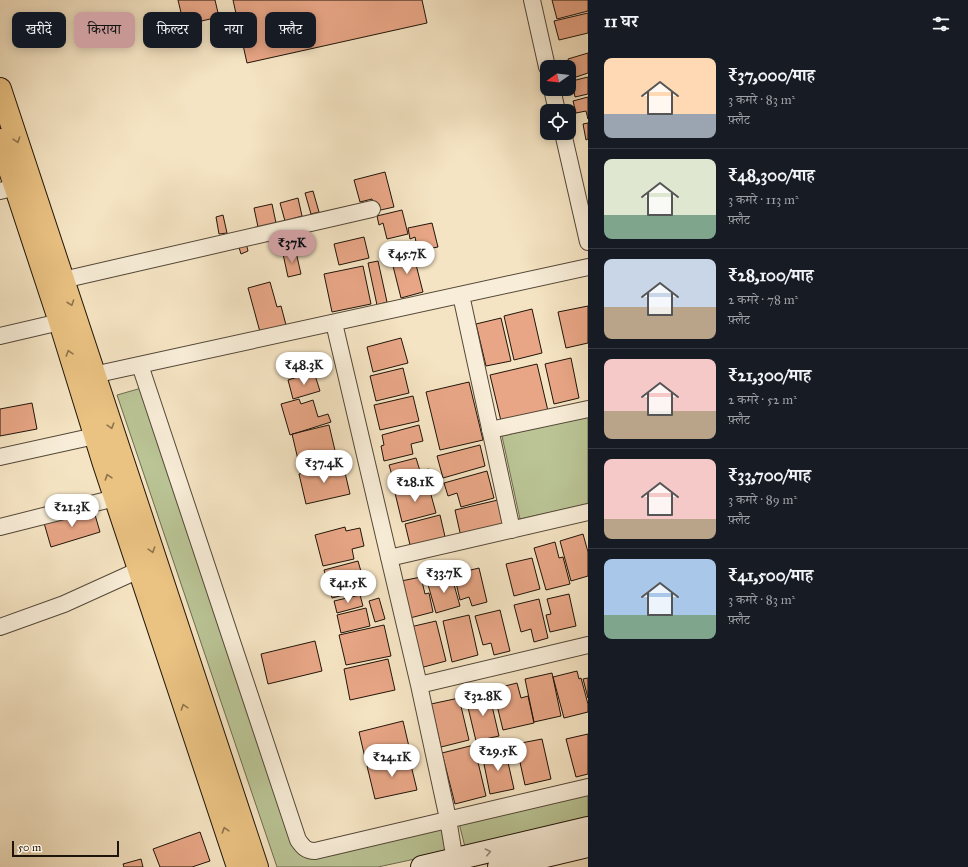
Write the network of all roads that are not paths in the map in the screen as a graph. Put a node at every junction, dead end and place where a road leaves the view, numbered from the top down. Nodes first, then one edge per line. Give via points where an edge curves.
1 (532, 0) edge
2 (545, 60) edge
3 (0, 89) edge
4 (0, 140) edge
5 (565, 140) edge
6 (8, 189) edge
7 (372, 209) dead end
8 (588, 242) edge
9 (588, 267) edge
10 (55, 282) junction
11 (461, 295) junction
12 (60, 322) junction
13 (334, 323) junction
14 (0, 336) edge
15 (140, 365) junction
16 (86, 377) junction
17 (588, 409) edge
18 (490, 430) junction
19 (95, 436) junction
20 (0, 457) edge
21 (115, 498) junction
22 (588, 512) edge
23 (0, 527) edge
24 (512, 530) junction
25 (389, 558) junction
26 (139, 570) junction
27 (0, 627) edge
28 (588, 645) edge
29 (419, 685) junction
30 (588, 787) edge
31 (448, 819) junction
32 (588, 828) edge
33 (588, 846) edge
34 (456, 863) edge
35 (238, 867) edge
36 (257, 867) edge
37 (422, 867) edge
38 (499, 867) edge

1 - 2 street
3 -> 10 main road
4 - 6 main road
5 - 8 street
6 - 10 main road
7 - 10 street
9 - 11 street
10 - 12 main road
10 -> 16 main road
11 - 13 street
11 - 18 street
12 - 14 street
16 -> 12 main road
13 - 15 street
13 - 25 street
15 - 16 street
15 - 31 street via 298,840 303,848 315,850
16 - 19 main road
16 -> 36 main road via 121,457
17 - 18 street
18 - 24 street
19 - 20 street
21 -> 19 main road
21 - 23 street
21 - 26 main road
22 - 24 street
24 - 25 street
25 - 29 street
26 - 27 street via 64,604
35 -> 26 main road
28 - 29 street
29 - 31 street
30 - 31 street
31 - 34 street
34 -> 32 main road
33 - 38 main road
34 - 37 main road

